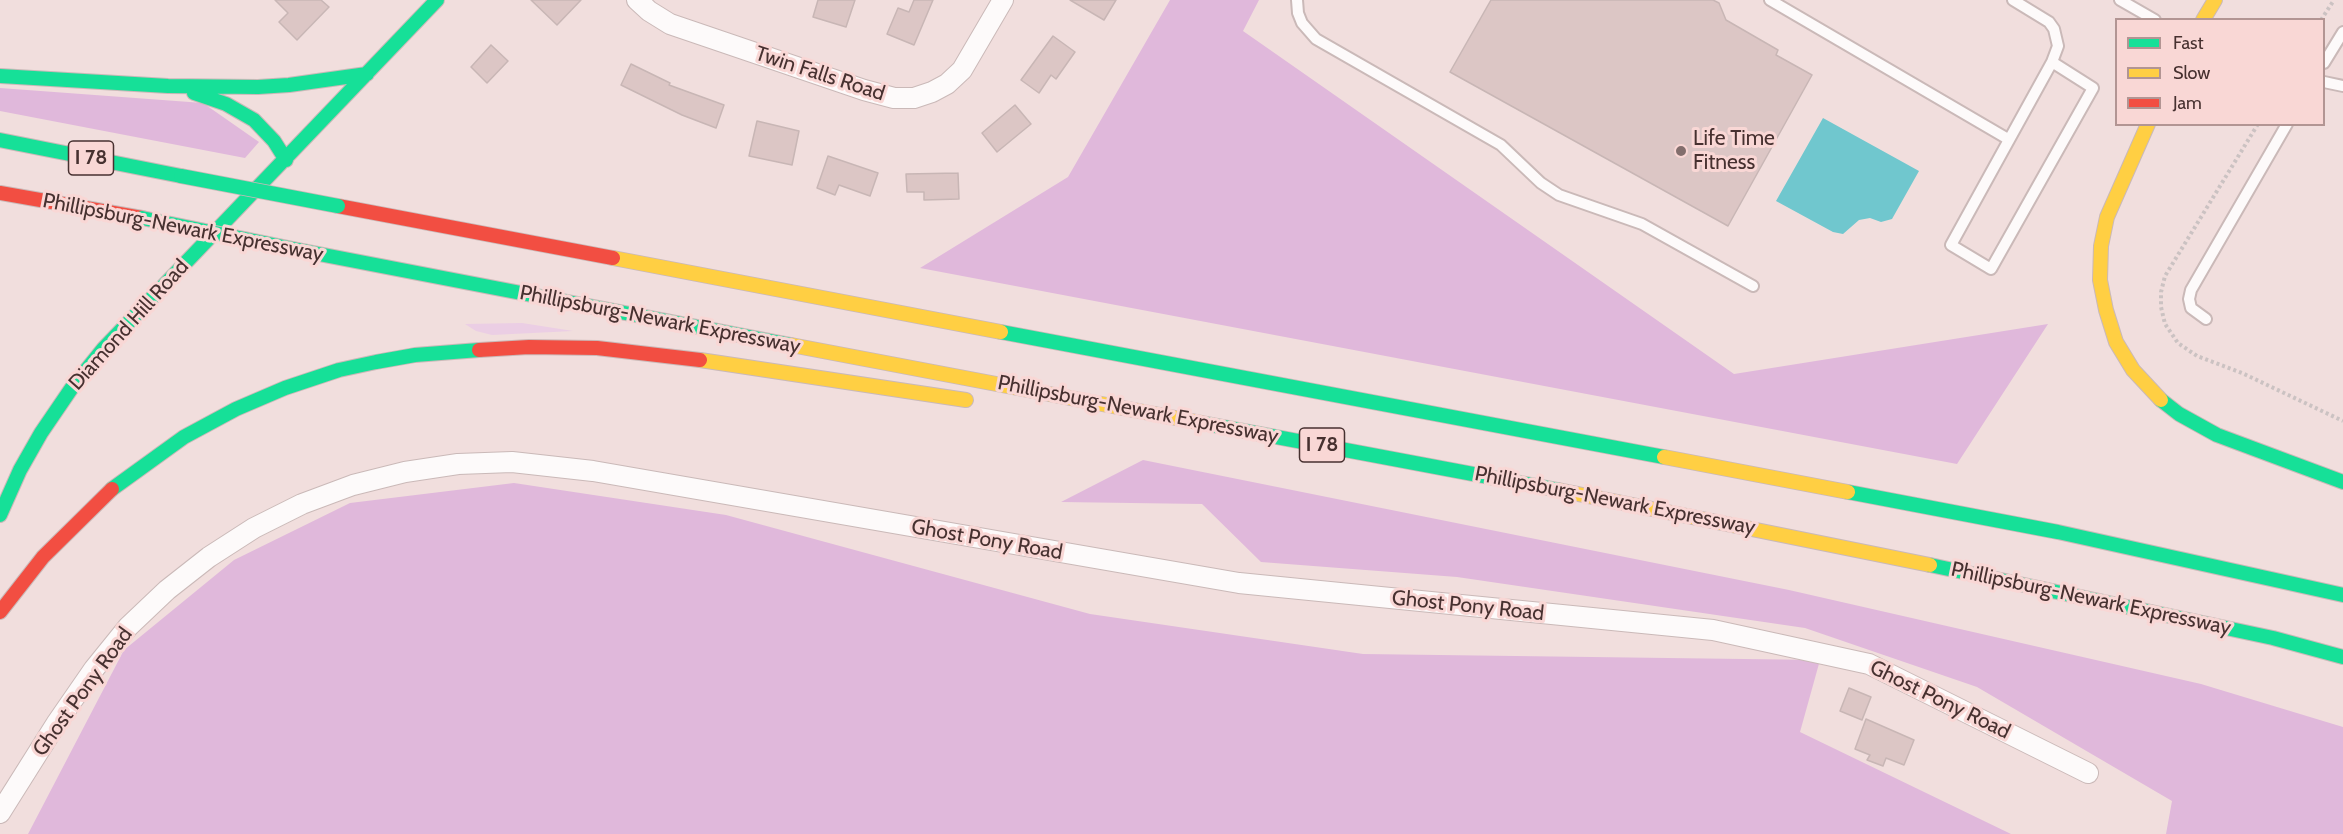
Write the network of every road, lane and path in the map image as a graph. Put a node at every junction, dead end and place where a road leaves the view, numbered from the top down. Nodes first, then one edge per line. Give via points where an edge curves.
1 (437, 0) edge
2 (636, 0) edge
3 (1003, 0) edge
4 (1297, 0) edge
5 (1770, 0) edge
6 (2013, 0) edge
7 (2120, 0) edge
8 (2215, 0) edge
9 (2334, 0) edge
10 (2152, 18) edge
11 (2204, 18) edge
12 (2322, 18) edge
13 (2343, 32) edge
14 (2325, 61) edge
15 (2052, 62) junction
16 (368, 74) junction
17 (0, 75) edge
18 (2325, 82) edge
19 (168, 86) junction
20 (2343, 86) edge
21 (2147, 126) edge
22 (2257, 126) edge
23 (2286, 126) edge
24 (0, 140) edge
25 (2008, 140) junction
26 (286, 160) junction
27 (0, 192) edge
28 (1753, 286) dead end
29 (2206, 319) dead end
30 (975, 401) dead end
31 (1009, 401) dead end
32 (1089, 402) junction
33 (2343, 421) edge
34 (2343, 482) edge
35 (0, 515) edge
36 (2343, 595) edge
37 (0, 612) edge
38 (2343, 657) edge
39 (2088, 773) dead end
40 (0, 813) edge

1 - 16 main road, Diamond Hill Road
2 - 3 street, Twin Falls Road via 670,24 894,98 914,98 940,88 962,70
4 - 28 lane via 1302,23 1316,39 1501,145 1559,195 1642,224
5 - 25 lane
6 - 15 lane via 2040,15 2054,29 2058,46
7 - 10 lane
8 - 11 main road
9 - 12 path
13 - 14 lane
15 - 25 lane
15 - 25 lane via 2093,88 1991,268 1951,245
16 - 19 main road via 289,85
16 - 26 main road, Diamond Hill Road
17 - 19 main road
18 - 20 lane
19 - 26 main road via 242,112 266,131
21 - 34 main road via 2107,218 2101,246 2100,280 2116,342 2155,396 2179,414 2217,435
22 - 33 path via 2165,276 2161,307 2165,324 2178,343 2197,356
23 - 29 lane via 2191,290 2192,308
24 - 36 main road, I 78, bridge via 2058,532
26 - 35 main road, Diamond Hill Road via 175,272 87,369 41,433
27 - 32 main road, Phillipsburg-Newark Expressway / I 78, bridge
30 - 37 main road via 597,348 469,351 339,370 236,409 184,437 127,477 43,557
31 - 32 main road
32 - 38 main road, Phillipsburg-Newark Expressway / I 78 via 1458,470 1842,547 2262,636
39 - 40 street, Ghost Pony Road via 1869,664 1713,630 1239,583 593,471 512,462 458,464 353,485 264,523 209,557 128,627 56,724

